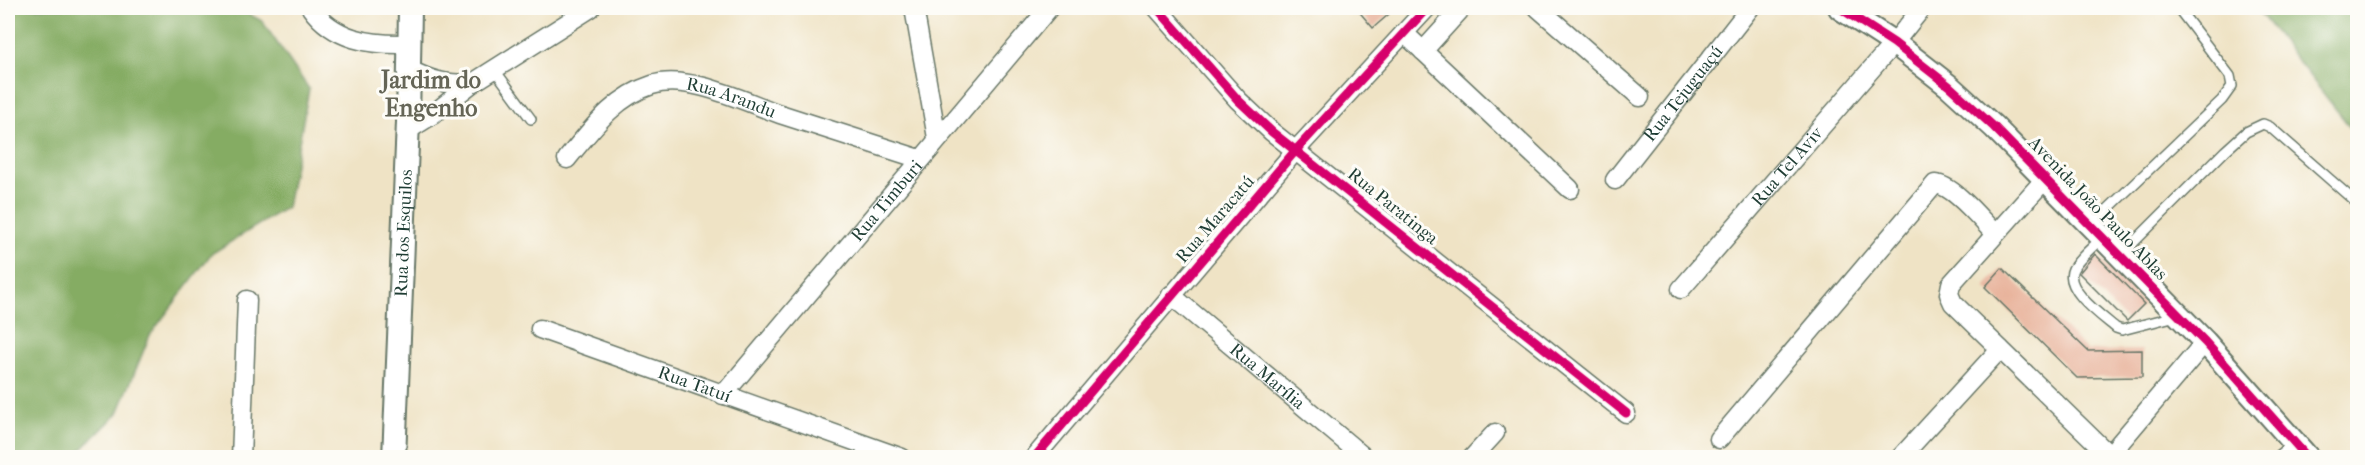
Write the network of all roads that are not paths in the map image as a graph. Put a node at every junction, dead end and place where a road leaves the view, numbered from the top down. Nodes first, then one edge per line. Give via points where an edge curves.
1 (311, 8) edge
2 (410, 8) edge
3 (591, 8) edge
4 (914, 8) edge
5 (1049, 8) edge
6 (1157, 8) edge
7 (1462, 8) edge
8 (1538, 8) edge
9 (1750, 8) edge
10 (1840, 8) edge
11 (1922, 8) edge
12 (2178, 8) edge
13 (1418, 11) edge
14 (1404, 33) junction
15 (1894, 43) junction
16 (408, 44) junction
17 (1423, 51) junction
18 (408, 69) junction
19 (494, 69) junction
20 (471, 84) junction
21 (1640, 97) dead end
22 (531, 119) dead end
23 (408, 130) junction
24 (938, 138) junction
25 (1296, 150) junction
26 (567, 159) dead end
27 (920, 159) junction
28 (2046, 178) junction
29 (1615, 180) dead end
30 (1570, 189) dead end
31 (2358, 204) edge
32 (2097, 231) junction
33 (1995, 234) junction
34 (2121, 255) junction
35 (1682, 289) dead end
36 (1171, 295) junction
37 (247, 300) dead end
38 (2179, 316) junction
39 (540, 329) dead end
40 (2205, 342) junction
41 (2000, 349) junction
42 (723, 395) junction
43 (1626, 413) dead end
44 (1495, 433) dead end
45 (1719, 439) dead end
46 (2302, 450) edge
47 (2108, 456) edge
48 (241, 458) edge
49 (394, 458) edge
50 (902, 458) edge
51 (1034, 458) edge
52 (1365, 458) edge
53 (1472, 458) edge
54 (1900, 458) edge
55 (2276, 458) edge

1 - 16 street via 340,34 383,45
2 - 16 street, Rua dos Esquilos
3 - 19 street
4 - 24 street
5 - 24 street, Rua Timburi
6 - 25 street, Rua Paratinga via 1238,100
7 - 17 street
8 - 21 street
9 - 29 street, Rua Tejuguaçú
10 - 15 street, Avenida João Paulo Ablas
11 - 15 street, Rua Tel Aviv
12 - 32 lane via 2230,76 2232,86
13 - 14 street, Rua Maracatú
14 - 17 street
14 - 25 street, Rua Maracatú
15 - 28 street, Avenida João Paulo Ablas via 1949,86
15 - 35 street, Rua Tel Aviv
16 - 18 street, Rua dos Esquilos
17 - 30 street
18 - 20 street via 444,84
18 - 23 street, Rua dos Esquilos
19 - 20 street
19 - 22 lane
20 - 23 street
23 - 49 street, Rua dos Esquilos
24 - 27 street, Rua Timburi
25 - 36 street, Rua Maracatú
25 - 43 street, Rua Paratinga
26 - 27 street, Rua Arandu via 605,113 633,93 654,84 680,83 719,91
27 - 42 street, Rua Timburi
28 - 32 street, Avenida João Paulo Ablas
28 - 33 street
31 - 34 lane via 2263,124 2246,132 2225,151
32 - 34 street, Avenida João Paulo Ablas
32 - 38 lane via 2073,268 2072,277 2082,298 2122,330
33 - 41 street via 1951,284 1949,294 1953,303
33 - 45 street via 1952,191 1935,184
34 - 38 street, Avenida João Paulo Ablas
36 - 51 street, Rua Maracatú
36 - 52 street, Rua Marília
37 - 48 street
38 - 40 street, Avenida João Paulo Ablas
39 - 42 street, Rua Tatuí
40 - 46 street, Avenida João Paulo Ablas
40 - 47 street
41 - 47 street
41 - 54 street
42 - 50 street, Rua Tatuí
44 - 53 street
46 - 55 lane

